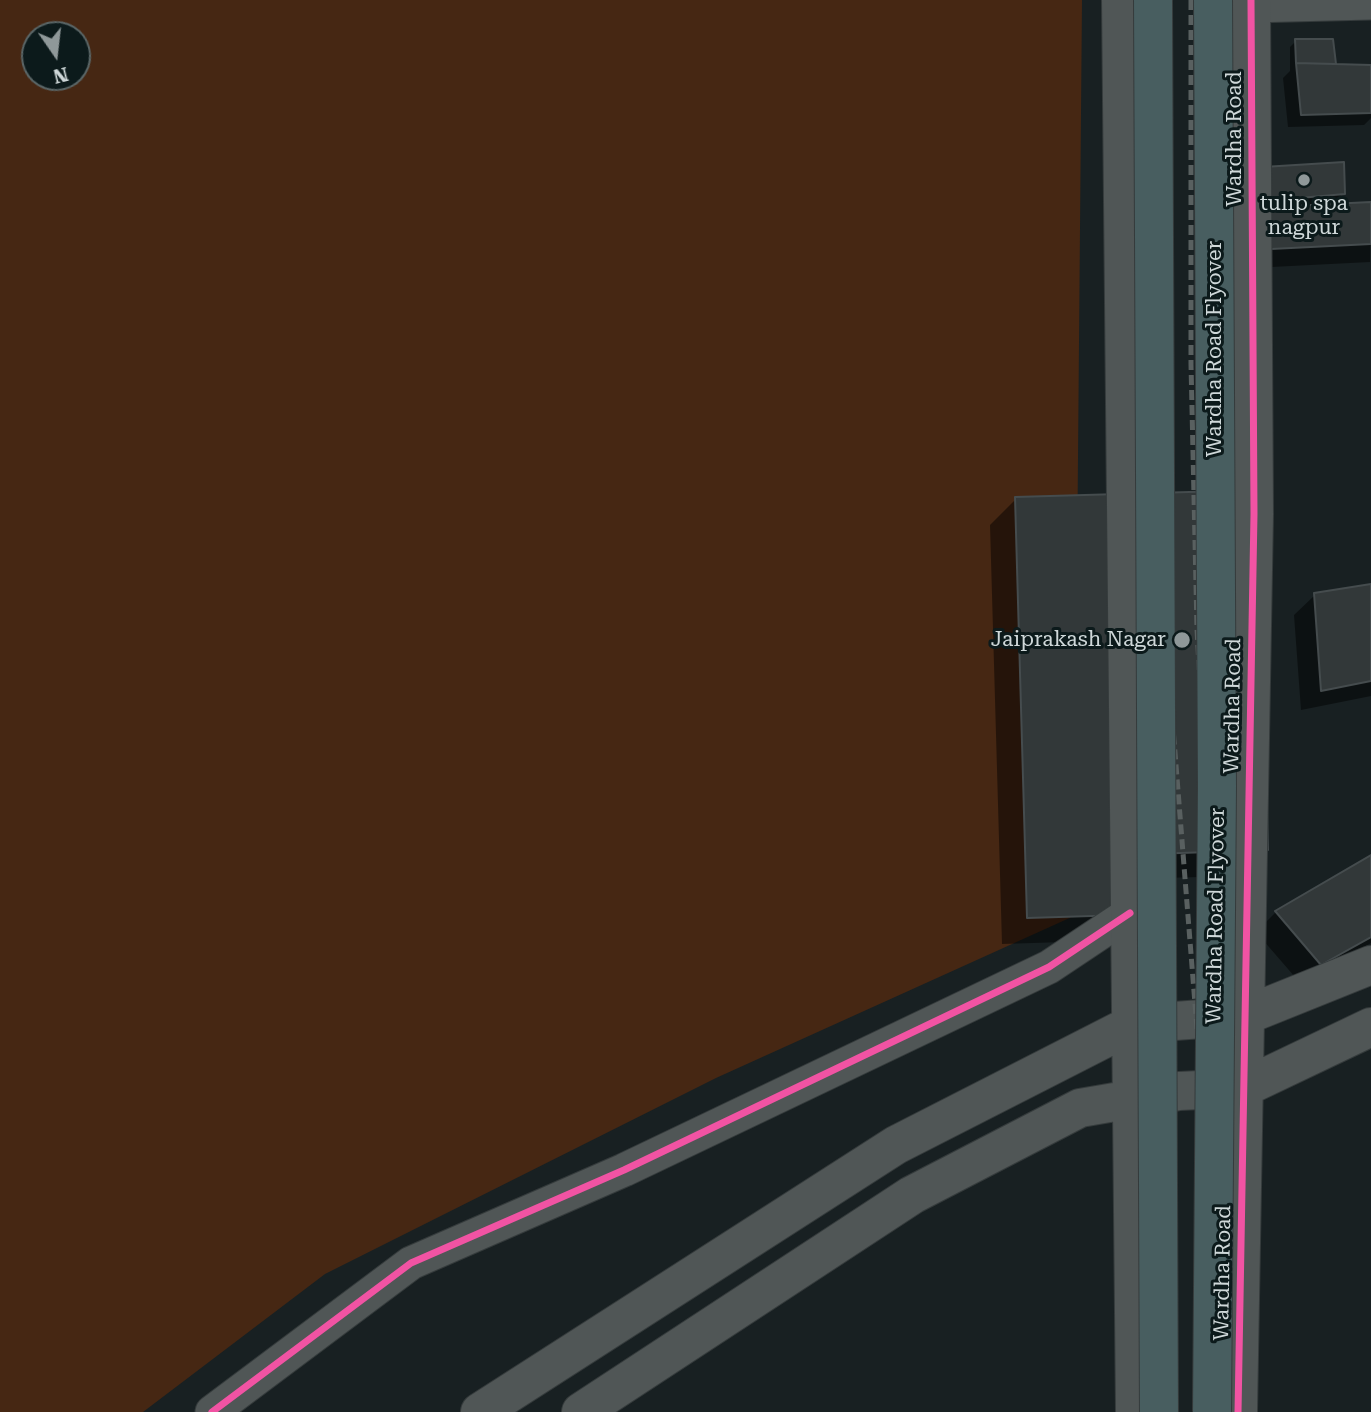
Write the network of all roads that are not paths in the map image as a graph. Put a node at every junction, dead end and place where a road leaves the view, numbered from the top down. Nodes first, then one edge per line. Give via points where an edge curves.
1 (1121, 0) edge
2 (1153, 0) edge
3 (1233, 2) edge
4 (1371, 3) edge
5 (1130, 913) junction
6 (1371, 965) edge
7 (1244, 1016) junction
8 (1133, 1024) junction
9 (1371, 1027) edge
10 (1243, 1088) junction
11 (1131, 1099) junction
12 (212, 1412) edge
13 (480, 1412) edge
14 (581, 1412) edge
15 (1135, 1412) edge
16 (1159, 1412) edge
17 (1212, 1412) edge
18 (1238, 1412) edge

1 - 5 street
2 - 16 highway, bridge
3 - 4 street
3 - 7 street, Wardha Road via 1254,501
3 - 17 highway, Wardha Road Flyover, bridge via 1217,786
5 - 8 street
5 - 12 street via 1049,967 624,1170 411,1263
6 - 7 street
7 - 8 street
7 - 10 street, Wardha Road
8 - 11 street
8 - 13 street via 896,1145
9 - 10 street
10 - 11 street
10 - 18 street, Wardha Road
11 - 14 street via 1080,1108 912,1195
11 - 15 street

